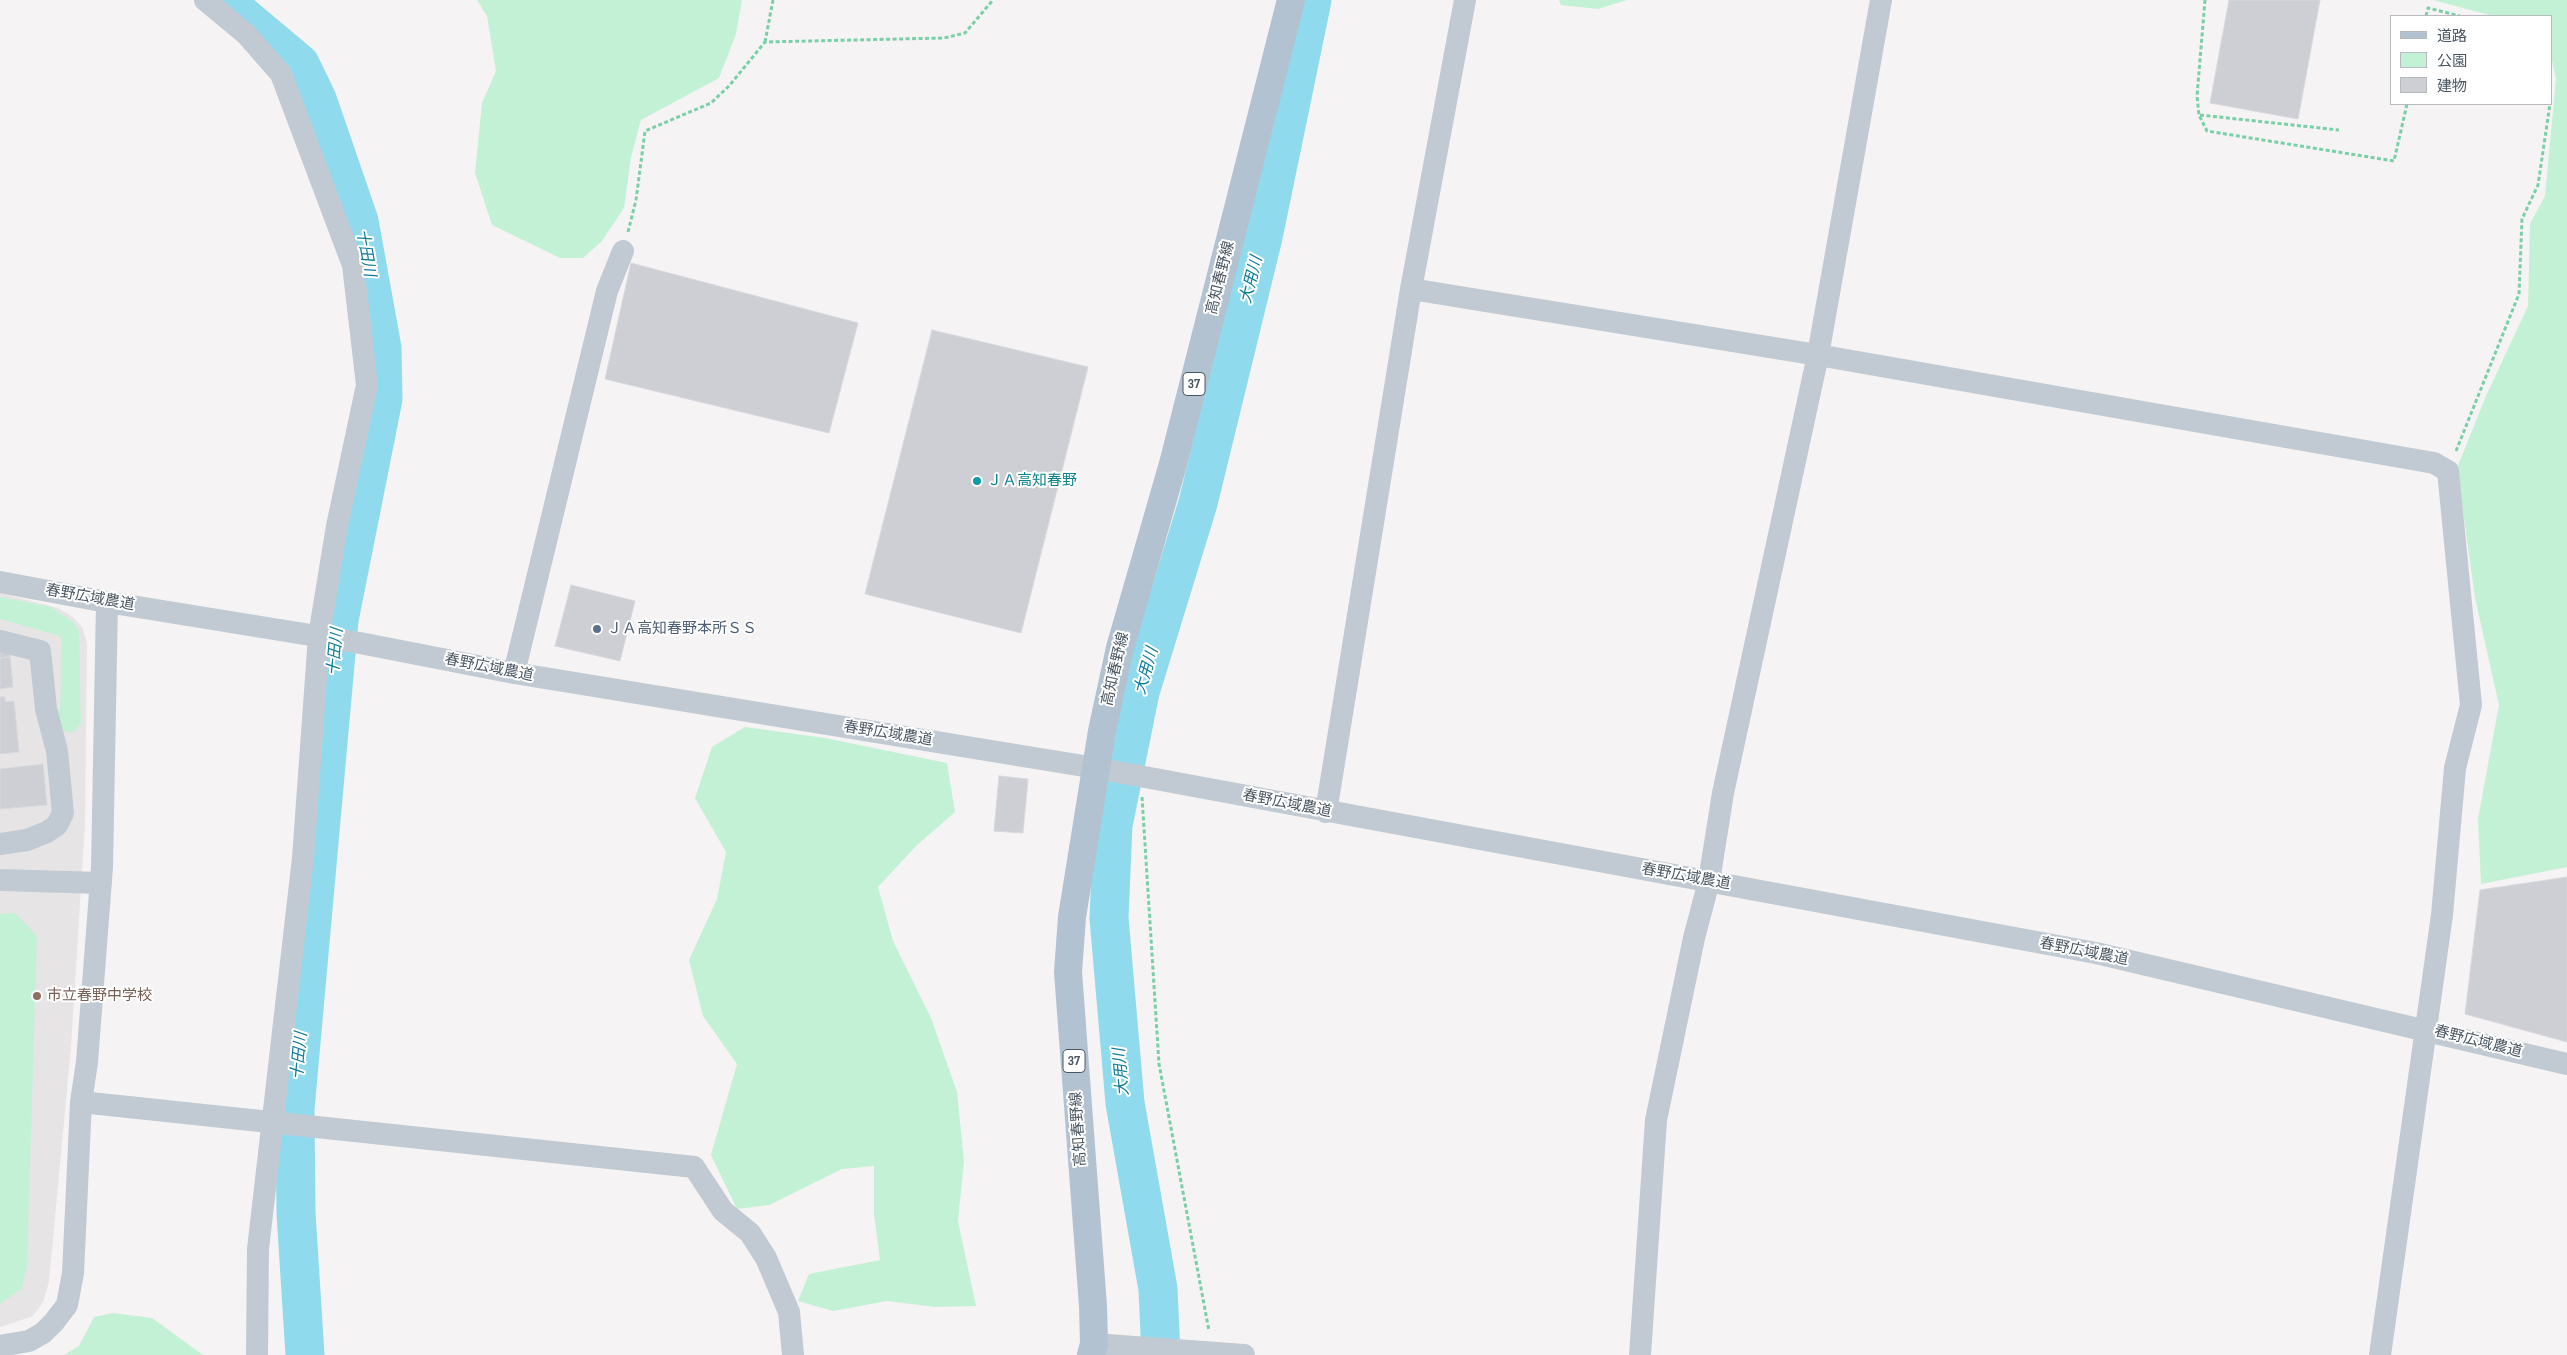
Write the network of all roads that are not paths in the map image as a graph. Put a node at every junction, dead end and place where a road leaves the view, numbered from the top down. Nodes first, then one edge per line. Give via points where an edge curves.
1 (205, 0) edge
2 (1291, 0) edge
3 (1465, 0) edge
4 (1881, 0) edge
5 (623, 252) road end
6 (1412, 289) junction
7 (1818, 355) junction
8 (0, 582) edge
9 (107, 602) junction
10 (323, 637) junction
11 (0, 641) edge
12 (514, 673) junction
13 (1096, 768) junction
14 (1326, 812) junction
15 (0, 844) edge
16 (0, 880) edge
17 (1709, 881) junction
18 (101, 883) junction
19 (2438, 1033) junction
20 (2567, 1064) edge
21 (81, 1102) junction
22 (272, 1124) junction
23 (0, 1346) edge
24 (1092, 1350) edge
25 (257, 1355) edge
26 (793, 1355) edge
27 (1244, 1355) edge
28 (1640, 1355) edge
29 (2380, 1355) edge

1 - 10 street via 246,34 282,74 353,265 367,385 338,526
2 - 13 main road, 高知春野線 / 37 via 1174,464 1120,648
3 - 6 street
4 - 7 street
5 - 12 street via 607,291
6 - 7 street
6 - 14 street
7 - 17 street via 1723,793
7 - 19 street via 2434,462 2448,471 2471,705 2455,768 2442,915
8 - 9 street, 春野広域農道
9 - 10 street, 春野広域農道
9 - 18 street
10 - 12 street, 春野広域農道
10 - 22 street via 303,858
11 - 15 street via 40,652 46,709 57,751 63,814 58,826 47,832 27,840
12 - 13 street, 春野広域農道
13 - 14 street, 春野広域農道
13 - 24 main road, 高知春野線 / 37 via 1072,917 1068,972 1094,1306
14 - 17 street, 春野広域農道
16 - 18 street
17 - 19 street, 春野広域農道 via 2096,953
17 - 28 street via 1656,1120
18 - 21 street
19 - 20 street, 春野広域農道
19 - 29 street
21 - 22 street
21 - 23 street via 75,1247 67,1305 43,1333 29,1341
22 - 25 street via 258,1249
22 - 26 street via 694,1167 723,1211 750,1233 766,1258 788,1312
24 - 27 street via 1123,1346

